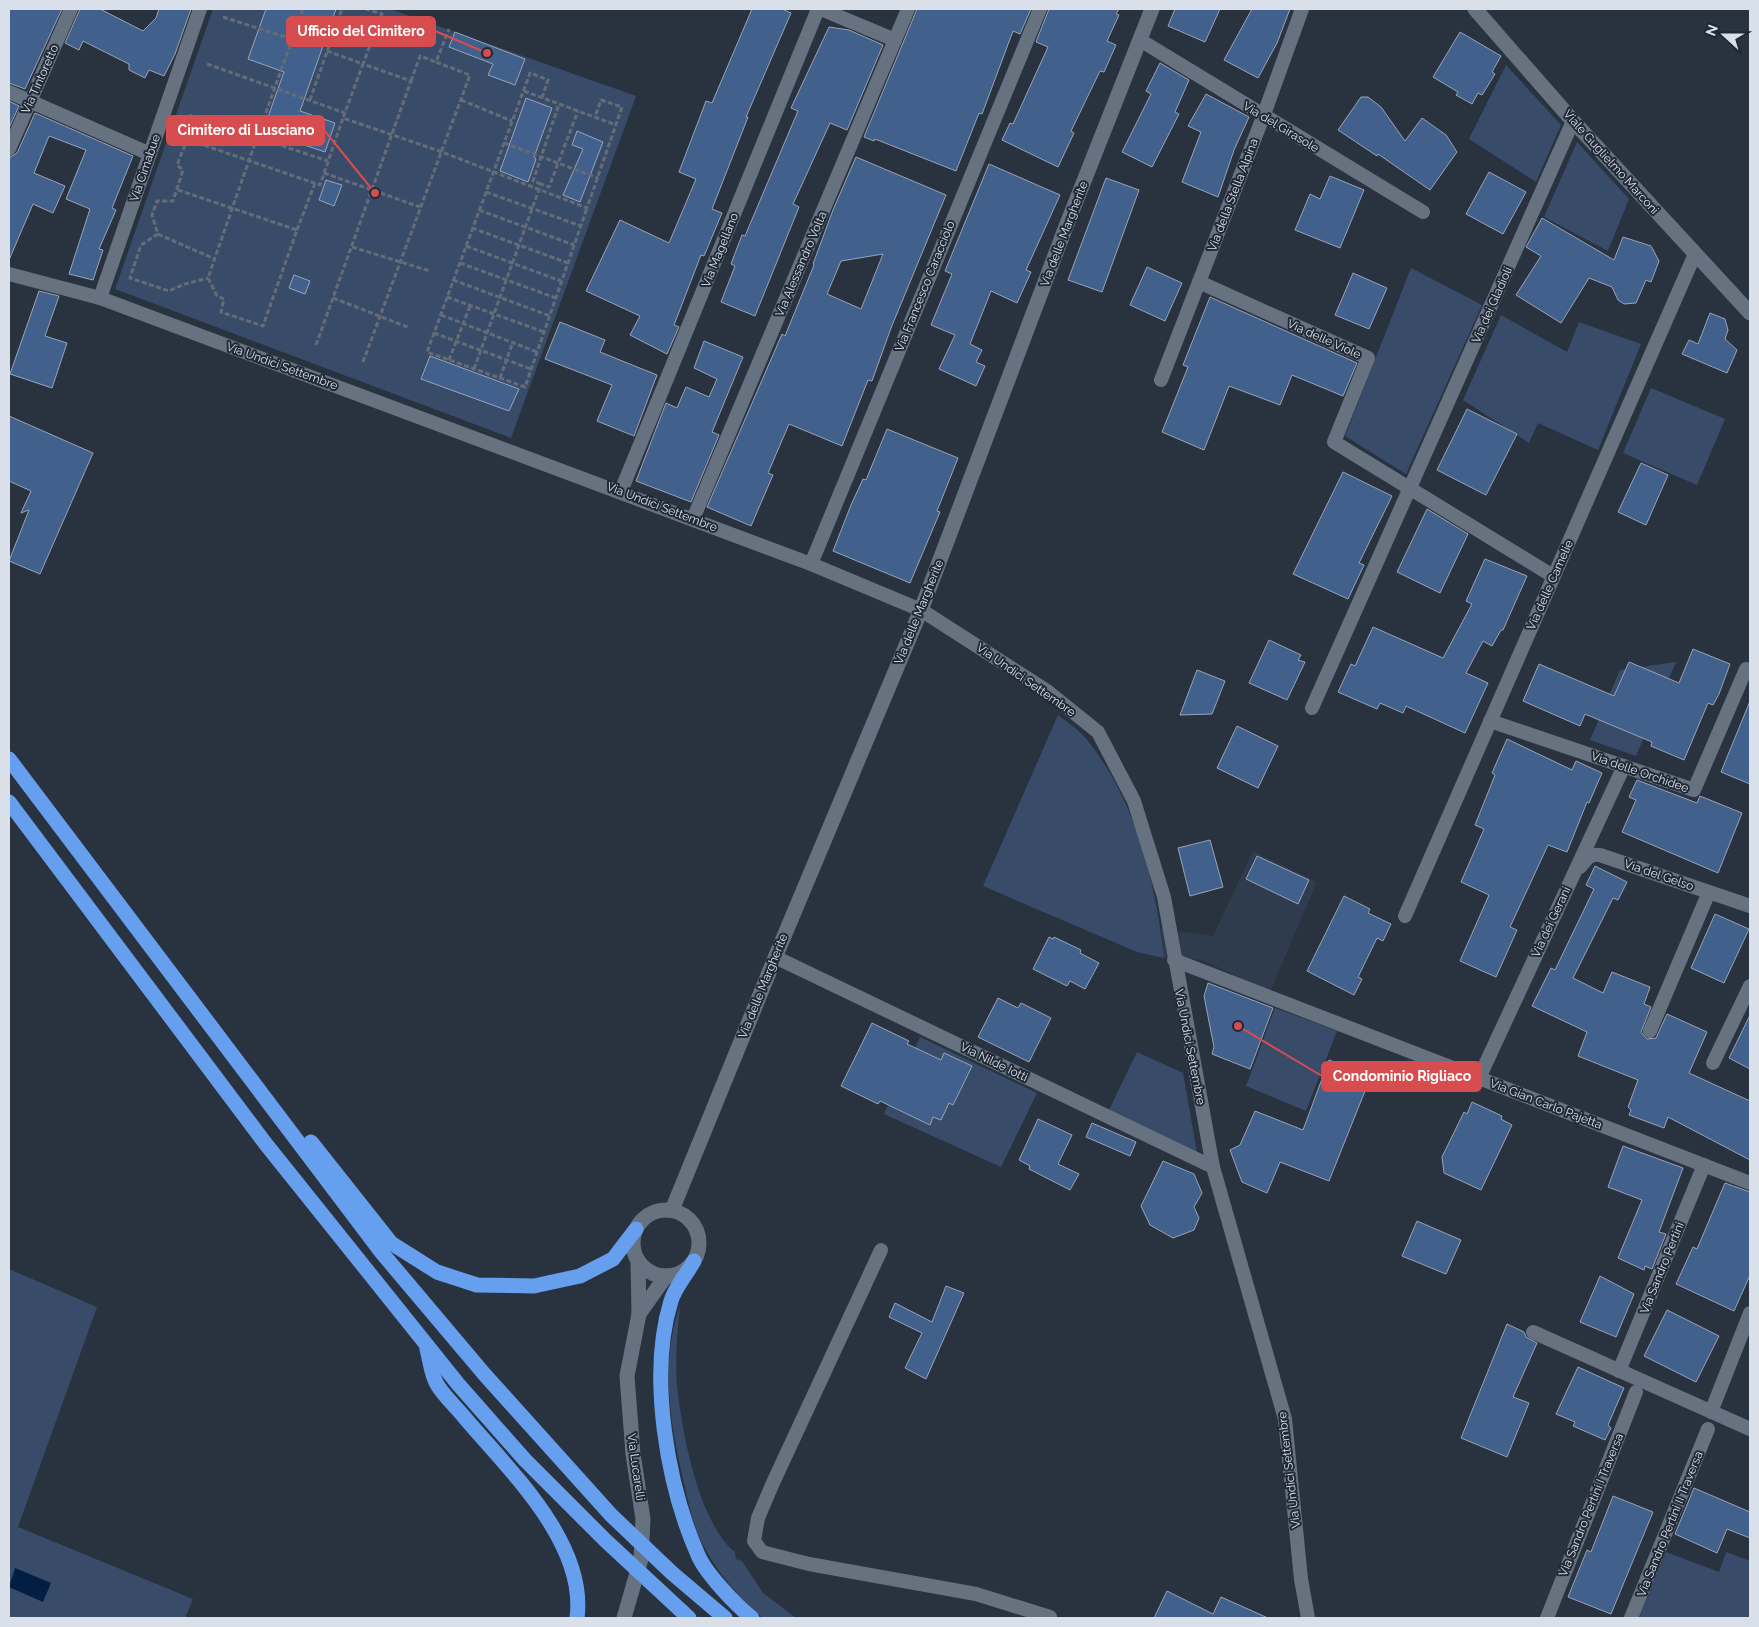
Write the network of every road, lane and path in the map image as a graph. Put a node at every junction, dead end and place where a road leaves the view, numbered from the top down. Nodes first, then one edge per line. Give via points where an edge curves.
1 (71, 9) edge
2 (200, 9) edge
3 (303, 9) edge
4 (342, 9) edge
5 (366, 9) edge
6 (820, 9) edge
7 (908, 9) edge
8 (1040, 9) edge
9 (1152, 9) edge
10 (1302, 9) edge
11 (1475, 9) edge
12 (223, 17) dead end
13 (448, 30) dead end
14 (292, 39) junction
15 (895, 40) junction
16 (1140, 40) junction
17 (327, 51) junction
18 (436, 62) junction
19 (207, 64) dead end
20 (364, 64) junction
21 (411, 81) junction
22 (275, 88) junction
23 (524, 91) junction
24 (9, 92) edge
25 (542, 98) junction
26 (310, 100) junction
27 (461, 100) junction
28 (30, 101) junction
29 (559, 104) junction
30 (578, 111) junction
31 (345, 114) junction
32 (189, 115) dead end
33 (595, 117) junction
34 (1263, 117) junction
35 (343, 118) junction
36 (512, 121) junction
37 (1573, 121) junction
38 (616, 125) junction
39 (392, 135) junction
40 (257, 138) junction
41 (504, 143) junction
42 (9, 149) edge
43 (442, 152) junction
44 (150, 154) junction
45 (542, 157) junction
46 (249, 161) junction
47 (328, 161) junction
48 (558, 163) junction
49 (493, 171) junction
50 (324, 173) junction
51 (598, 178) junction
52 (315, 183) junction
53 (541, 184) junction
54 (178, 190) junction
55 (539, 190) junction
56 (371, 191) junction
57 (486, 192) junction
58 (232, 208) junction
59 (420, 208) junction
60 (587, 208) junction
61 (532, 209) junction
62 (479, 210) junction
63 (1423, 212) dead end
64 (581, 226) junction
65 (526, 227) junction
66 (472, 228) junction
67 (297, 230) junction
68 (158, 234) junction
69 (519, 245) junction
70 (574, 245) junction
71 (466, 246) junction
72 (352, 247) junction
73 (1695, 254) junction
74 (215, 259) junction
75 (400, 261) junction
76 (460, 263) junction
77 (512, 263) junction
78 (568, 263) junction
79 (430, 271) dead end
80 (9, 274) edge
81 (208, 278) junction
82 (453, 280) junction
83 (506, 280) junction
84 (562, 282) junction
85 (1199, 282) junction
86 (100, 298) junction
87 (333, 298) junction
88 (447, 298) junction
89 (500, 298) junction
90 (556, 298) junction
91 (470, 306) junction
92 (1750, 313) edge
93 (494, 314) junction
94 (441, 315) junction
95 (382, 316) junction
96 (550, 316) junction
97 (463, 324) junction
98 (410, 328) dead end
99 (544, 332) junction
100 (434, 333) junction
101 (487, 333) junction
102 (457, 341) junction
103 (513, 342) junction
104 (316, 345) dead end
105 (481, 350) junction
106 (537, 352) junction
107 (449, 360) junction
108 (507, 360) junction
109 (363, 362) dead end
110 (474, 369) junction
111 (531, 369) junction
112 (500, 378) junction
113 (1161, 380) dead end
114 (1410, 489) junction
115 (621, 491) junction
116 (693, 519) junction
117 (811, 564) junction
118 (1553, 576) junction
119 (921, 610) junction
120 (1746, 669) dead end
121 (1312, 708) dead end
122 (1490, 721) junction
123 (9, 759) edge
124 (1624, 766) junction
125 (9, 802) edge
126 (1574, 874) junction
127 (1709, 892) junction
128 (1750, 906) edge
129 (1405, 916) dead end
130 (775, 958) junction
131 (1174, 960) junction
132 (1750, 986) edge
133 (1650, 1031) dead end
134 (1713, 1063) dead end
135 (240, 1065) junction
136 (1479, 1078) junction
137 (1704, 1165) junction
138 (1213, 1167) junction
139 (1750, 1183) edge
140 (672, 1210) junction
141 (636, 1229) junction
142 (881, 1250) dead end
143 (638, 1261) junction
144 (694, 1262) junction
145 (666, 1276) junction
146 (1750, 1313) edge
147 (639, 1314) junction
148 (1533, 1332) dead end
149 (425, 1343) junction
150 (1619, 1371) junction
151 (1636, 1392) dead end
152 (1711, 1412) junction
153 (1750, 1429) edge
154 (1708, 1430) dead end
155 (576, 1618) edge
156 (624, 1618) edge
157 (689, 1618) edge
158 (725, 1618) edge
159 (752, 1618) edge
160 (1054, 1618) edge
161 (1308, 1618) edge
162 (1547, 1618) edge
163 (1631, 1618) edge

1 - 28 street, Via Tintoretto
2 - 44 street, Via Cimabue
3 - 14 path
4 - 17 path
5 - 20 path via 382,14
6 - 15 street, Via Magellano
6 - 115 street, Via Magellano
7 - 15 street, Via Alessandro Volta
8 - 117 street, Via Francesco Caracciolo
9 - 16 street, Via delle Margherite
10 - 34 street, Via della Stella Alpina
11 - 37 street, Viale Guglielmo Marconi
12 - 14 path
13 - 18 path
14 - 22 path
15 - 116 street, Via Alessandro Volta
16 - 34 street, Via del Girasole
16 - 119 street, Via delle Margherite
17 - 20 path
17 - 26 path
18 - 21 path via 420,56
18 - 27 path via 470,75
19 - 22 path
20 - 21 path
20 - 31 path
21 - 39 path
22 - 26 path
22 - 40 path
23 - 25 path
23 - 25 path via 530,73 548,80
23 - 36 path
24 - 28 street
25 - 29 path
26 - 31 path
27 - 36 path
27 - 43 path
28 - 42 street, Via Tintoretto
28 - 44 street
29 - 30 path
29 - 45 path
30 - 33 path
30 - 48 path
31 - 35 path
32 - 40 path
33 - 38 path
33 - 38 path via 601,100 622,106
34 - 63 street, Via del Girasole
34 - 85 street, Via della Stella Alpina
35 - 39 path
35 - 47 path
36 - 41 path
37 - 73 street, Viale Guglielmo Marconi
37 - 114 street, Via dei Gladioli
38 - 51 path
39 - 43 path
39 - 56 path
40 - 46 path
40 - 47 path
41 - 45 path
41 - 49 path
43 - 49 path
43 - 59 path
44 - 86 street, Via Cimabue
45 - 48 path
45 - 53 path via 533,181
46 - 52 path
46 - 54 path via 183,138 185,145 177,165 183,170
46 - 58 path
47 - 50 path
48 - 51 path
48 - 53 path via 549,187
49 - 55 path
49 - 57 path
50 - 52 path via 320,185
50 - 56 path
51 - 60 path
52 - 67 path
53 - 55 path
54 - 58 path
54 - 68 path via 173,201 157,201 152,216
55 - 60 path
55 - 61 path
56 - 59 path
56 - 72 path
57 - 61 path
57 - 62 path
58 - 67 path
58 - 74 path
59 - 75 path
60 - 64 path
61 - 64 path
61 - 65 path
62 - 65 path
62 - 66 path
64 - 70 path
65 - 69 path
65 - 70 path
66 - 69 path
66 - 71 path
67 - 81 path via 263,326 221,312 224,299 217,296
68 - 74 path
68 - 81 path via 140,245 130,278 169,291
69 - 77 path
69 - 78 path
70 - 78 path
71 - 76 path
71 - 77 path
72 - 75 path
72 - 87 path
73 - 92 street, Viale Guglielmo Marconi
73 - 118 street, Via delle Camelie
74 - 81 path
75 - 79 path
75 - 95 path
76 - 82 path
76 - 83 path
77 - 83 path
77 - 84 path
78 - 84 path
80 - 86 street, Via Undici Settembre
82 - 88 path
82 - 89 path
83 - 89 path
83 - 90 path
84 - 90 path
85 - 113 street, Via della Stella Alpina
85 - 114 street, Via delle Viole via 1368,358 1334,442
86 - 115 street, Via Undici Settembre
87 - 95 path
87 - 104 path
88 - 91 path
88 - 94 path
89 - 93 path
89 - 96 path
90 - 96 path
91 - 93 path
91 - 97 path
93 - 99 path
93 - 101 path
94 - 97 path
94 - 100 path
95 - 98 path
95 - 109 path
96 - 99 path
97 - 101 path
97 - 102 path
99 - 106 path
100 - 102 path
100 - 107 path via 427,352
101 - 103 path
101 - 105 path
102 - 105 path
102 - 107 path
103 - 106 path
103 - 108 path
105 - 108 path
105 - 110 path
106 - 111 path
107 - 110 path
108 - 111 path
108 - 112 path
110 - 112 path
111 - 112 path via 525,387
114 - 118 street
114 - 121 street, Via dei Gladioli
115 - 116 street, Via Undici Settembre
116 - 117 street, Via Undici Settembre
117 - 119 street, Via Undici Settembre
118 - 122 street, Via delle Camelie
119 - 130 street, Via delle Margherite
119 - 131 street, Via Undici Settembre via 1047,691 1098,732 1134,802 1164,897
120 - 124 street, Via delle Orchidee via 1694,790
122 - 124 street, Via delle Orchidee
122 - 129 street, Via delle Camelie
123 - 135 highway
124 - 126 street, Via dei Gerani
125 - 149 highway via 265,1143
126 - 127 street, Via del Gelso via 1594,854
126 - 136 street, Via dei Gerani
127 - 128 street, Via del Gelso
127 - 133 street
130 - 138 street, Via Nilde Iotti
130 - 140 street, Via delle Margherite
131 - 136 street, Via Gian Carlo Pajetta
131 - 138 street, Via Undici Settembre
132 - 134 street
135 - 141 highway via 278,1100 391,1243 437,1272 478,1285 534,1286 580,1276 613,1259
135 - 158 highway via 382,1253 485,1375 611,1515
136 - 137 street, Via Gian Carlo Pajetta
137 - 139 street, Via Gian Carlo Pajetta
137 - 150 street, Via Sandro Pertini
138 - 161 street, Via Undici Settembre via 1285,1419
140 - 141 street via 650,1213
140 - 144 street via 687,1217 697,1230 699,1246
141 - 143 street, Via Lucarelli via 633,1245
142 - 160 street via 772,1485 758,1518 754,1541 762,1552 809,1564 976,1594
143 - 145 street via 645,1269
143 - 147 street, Via Lucarelli
144 - 145 street via 676,1274
144 - 159 highway via 671,1300 662,1348 661,1411 677,1497 699,1556 737,1606
145 - 147 street, Via Lucarelli
146 - 152 street
147 - 156 street, Via Lucarelli via 627,1376 633,1454 643,1519 640,1559
148 - 150 street
149 - 155 highway via 437,1384 555,1530 568,1557 575,1584
149 - 157 highway via 525,1460
150 - 152 street
151 - 162 street, Via Sandro Pertini I Traversa
152 - 153 street
154 - 163 street, Via Sandro Pertini II Traversa

